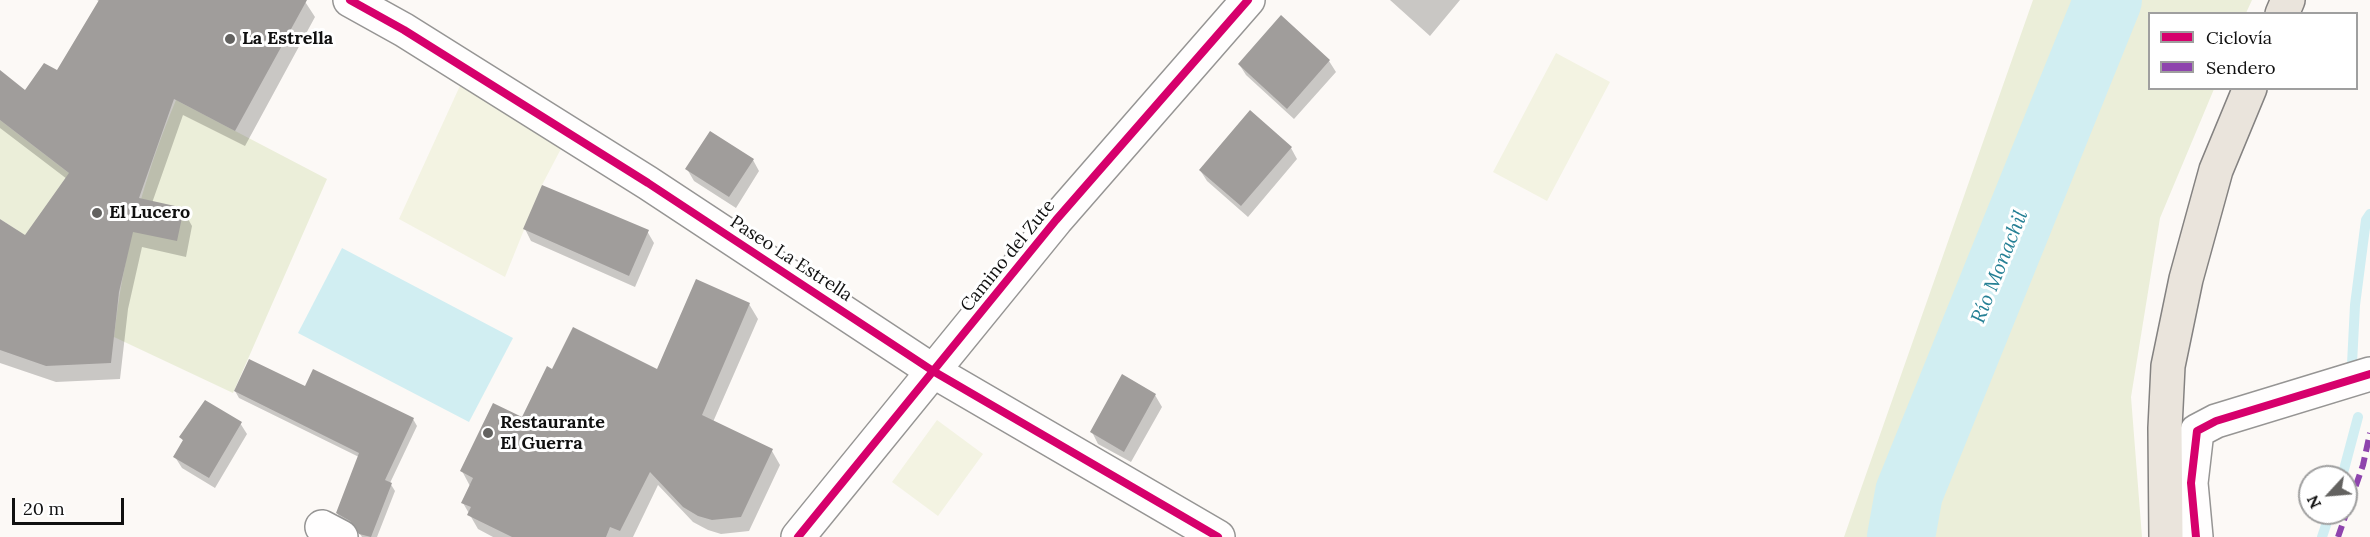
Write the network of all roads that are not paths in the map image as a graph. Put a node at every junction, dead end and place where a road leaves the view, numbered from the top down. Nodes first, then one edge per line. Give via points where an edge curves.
1 (350, 0) edge
2 (1248, 0) edge
3 (2249, 90) edge
4 (933, 371) junction
5 (2370, 374) edge
6 (798, 537) edge
7 (1218, 537) edge
8 (2166, 537) edge
9 (2196, 537) edge

1 - 4 street, Paseo La Estrella via 648,183
2 - 4 street, Camino del Zute via 1056,220
3 - 8 main road via 2216,170 2186,279 2168,366 2164,428
4 - 6 street, Camino del Zute
4 - 7 street, Paseo La Estrella
5 - 9 street via 2216,420 2198,431 2191,483

